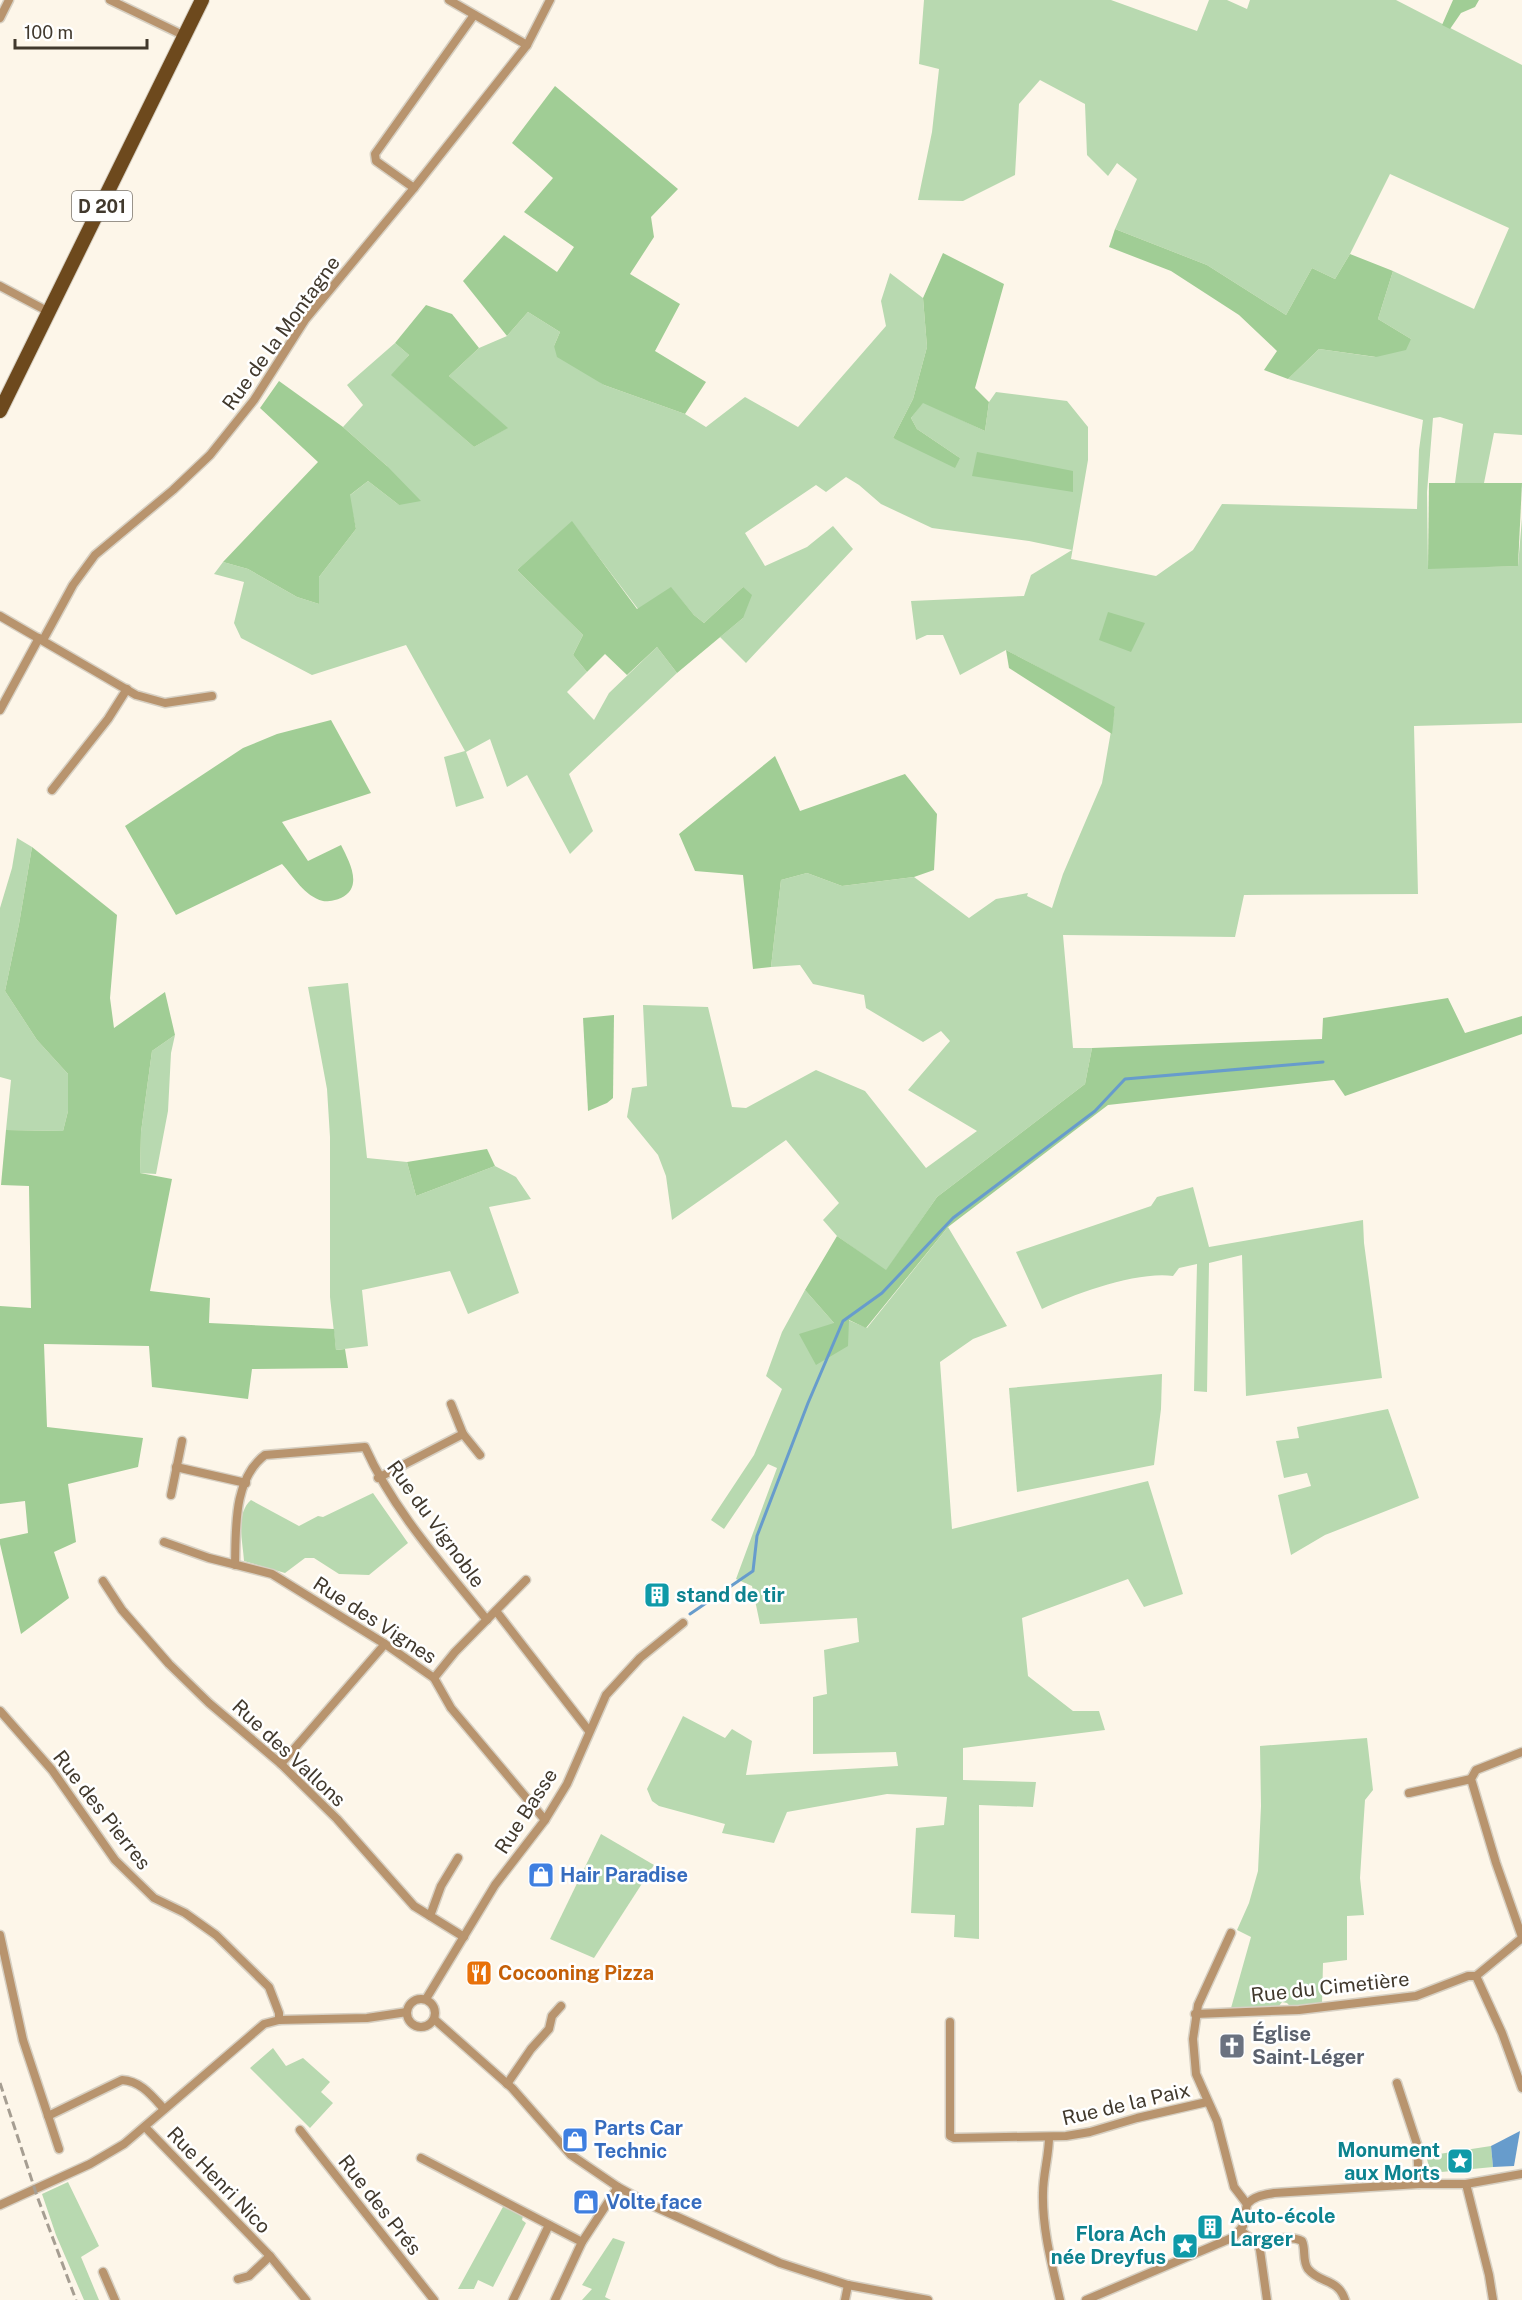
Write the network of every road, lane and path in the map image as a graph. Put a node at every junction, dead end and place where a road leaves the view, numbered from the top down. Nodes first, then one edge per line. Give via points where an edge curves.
1 (9, 0) edge
2 (110, 0) edge
3 (202, 0) edge
4 (449, 0) edge
5 (550, 0) edge
6 (474, 15) junction
7 (0, 18) edge
8 (185, 36) junction
9 (526, 45) junction
10 (414, 188) junction
11 (0, 286) edge
12 (49, 312) junction
13 (0, 411) edge
14 (0, 616) edge
15 (41, 639) junction
16 (127, 689) junction
17 (212, 696) dead end
18 (0, 710) edge
19 (52, 790) dead end
20 (451, 1404) dead end
21 (463, 1434) junction
22 (182, 1441) dead end
23 (480, 1455) dead end
24 (176, 1467) junction
25 (378, 1478) junction
26 (246, 1483) junction
27 (171, 1494) dead end
28 (164, 1542) dead end
29 (236, 1565) junction
30 (526, 1580) dead end
31 (103, 1581) dead end
32 (496, 1611) junction
33 (487, 1620) junction
34 (683, 1623) dead end
35 (385, 1644) junction
36 (434, 1678) junction
37 (0, 1711) edge
38 (589, 1731) junction
39 (1522, 1752) edge
40 (281, 1764) junction
41 (1471, 1779) junction
42 (1409, 1793) dead end
43 (545, 1820) junction
44 (458, 1858) dead end
45 (430, 1916) junction
46 (1231, 1933) dead end
47 (0, 1935) edge
48 (464, 1937) junction
49 (1522, 1938) edge
50 (1476, 1976) junction
51 (426, 1999) junction
52 (561, 2006) dead end
53 (407, 2012) junction
54 (1195, 2014) junction
55 (434, 2019) junction
56 (279, 2020) junction
57 (950, 2022) dead end
58 (1397, 2083) dead end
59 (507, 2084) junction
60 (1522, 2088) edge
61 (1207, 2102) junction
62 (164, 2109) junction
63 (48, 2116) junction
64 (145, 2127) junction
65 (300, 2130) dead end
66 (1049, 2137) junction
67 (59, 2149) dead end
68 (421, 2158) dead end
69 (1522, 2166) edge
70 (1522, 2174) edge
71 (1419, 2184) junction
72 (1467, 2184) junction
73 (618, 2187) junction
74 (1246, 2204) junction
75 (0, 2205) edge
76 (549, 2225) junction
77 (1240, 2231) junction
78 (582, 2242) junction
79 (1258, 2244) junction
80 (270, 2256) junction
81 (103, 2272) dead end
82 (238, 2279) dead end
83 (848, 2285) junction
84 (115, 2300) edge
85 (306, 2300) edge
86 (434, 2300) edge
87 (513, 2300) edge
88 (555, 2300) edge
89 (845, 2300) edge
90 (928, 2300) edge
91 (1060, 2300) edge
92 (1086, 2300) edge
93 (1267, 2300) edge
94 (1345, 2300) edge
95 (1493, 2300) edge

1 - 7 street
2 - 8 street
3 - 8 main road, D 201
4 - 6 street
5 - 9 street, Rue de la Montagne
6 - 9 street
6 - 10 street via 375,154 376,161
8 - 12 main road, D 201
9 - 10 street, Rue de la Montagne
10 - 15 street, Rue de la Montagne via 305,320 254,400 210,455 95,555
11 - 12 street
12 - 13 main road, D 201
14 - 15 street
15 - 16 street
15 - 18 street, Rue de la Montagne
16 - 17 street via 165,703
16 - 19 street
20 - 21 street
21 - 23 street
21 - 25 street
22 - 24 street
24 - 26 street
24 - 27 street
25 - 26 street, Rue du Vignoble via 365,1447 265,1455 256,1462
25 - 33 street, Rue du Vignoble via 424,1543
26 - 29 street, Rue du Vignoble via 236,1516
28 - 29 street, Rue des Vignes
29 - 35 street, Rue des Vignes via 272,1574
30 - 32 street
31 - 40 street, Rue des Vallons via 122,1610 169,1664
32 - 33 street
32 - 38 street
33 - 36 street
34 - 38 street, Rue Basse via 640,1658 606,1695
35 - 36 street, Rue des Vignes
35 - 40 street
36 - 43 street, Rue des Vignes via 451,1708
37 - 56 street, Rue des Pierres via 52,1770 114,1860 154,1898 186,1913 216,1935 269,1987
38 - 43 street, Rue Basse via 567,1784
39 - 41 street via 1476,1770
40 - 45 street, Rue des Vallons via 337,1819 414,1906
41 - 42 street
41 - 49 street
43 - 48 street, Rue Basse via 495,1885
44 - 45 street
45 - 48 street, Rue des Vallons
46 - 54 street
47 - 63 street via 23,2040
48 - 51 street, Rue Basse
49 - 50 street, Rue du Cimetière
50 - 54 street, Rue du Cimetière via 1416,1996 1343,2006
50 - 60 street
51 - 53 street via 413,2001
51 - 55 street via 433,2005
52 - 59 street via 552,2016 549,2029
53 - 55 street via 417,2026 427,2026
53 - 56 street via 367,2018
54 - 61 street via 1196,2074
55 - 59 street
56 - 62 street via 264,2025
57 - 66 street, Rue de la Paix via 950,2136
58 - 71 street via 1417,2144
59 - 73 street via 571,2155
61 - 66 street, Rue de la Paix via 1090,2132
61 - 74 street via 1217,2121 1234,2187
62 - 63 street via 141,2086 122,2080
62 - 64 street
63 - 67 street
64 - 75 street via 101,2158
64 - 80 street, Rue Henri Nico
65 - 86 street, Rue des Prés
66 - 91 street via 1043,2210
68 - 76 street
69 - 70 street
70 - 72 street
71 - 72 street
71 - 74 street via 1274,2193 1260,2195
72 - 95 street
73 - 78 street
73 - 83 street via 780,2263
74 - 77 street
76 - 78 street
76 - 87 street
77 - 79 street
77 - 92 street
78 - 88 street
79 - 93 street
79 - 94 street via 1266,2240 1302,2241 1310,2272 1337,2286
80 - 82 street, Rue Henri Nico via 249,2276
80 - 85 street, Rue Henri Nico
81 - 84 street
83 - 89 street
83 - 90 street

